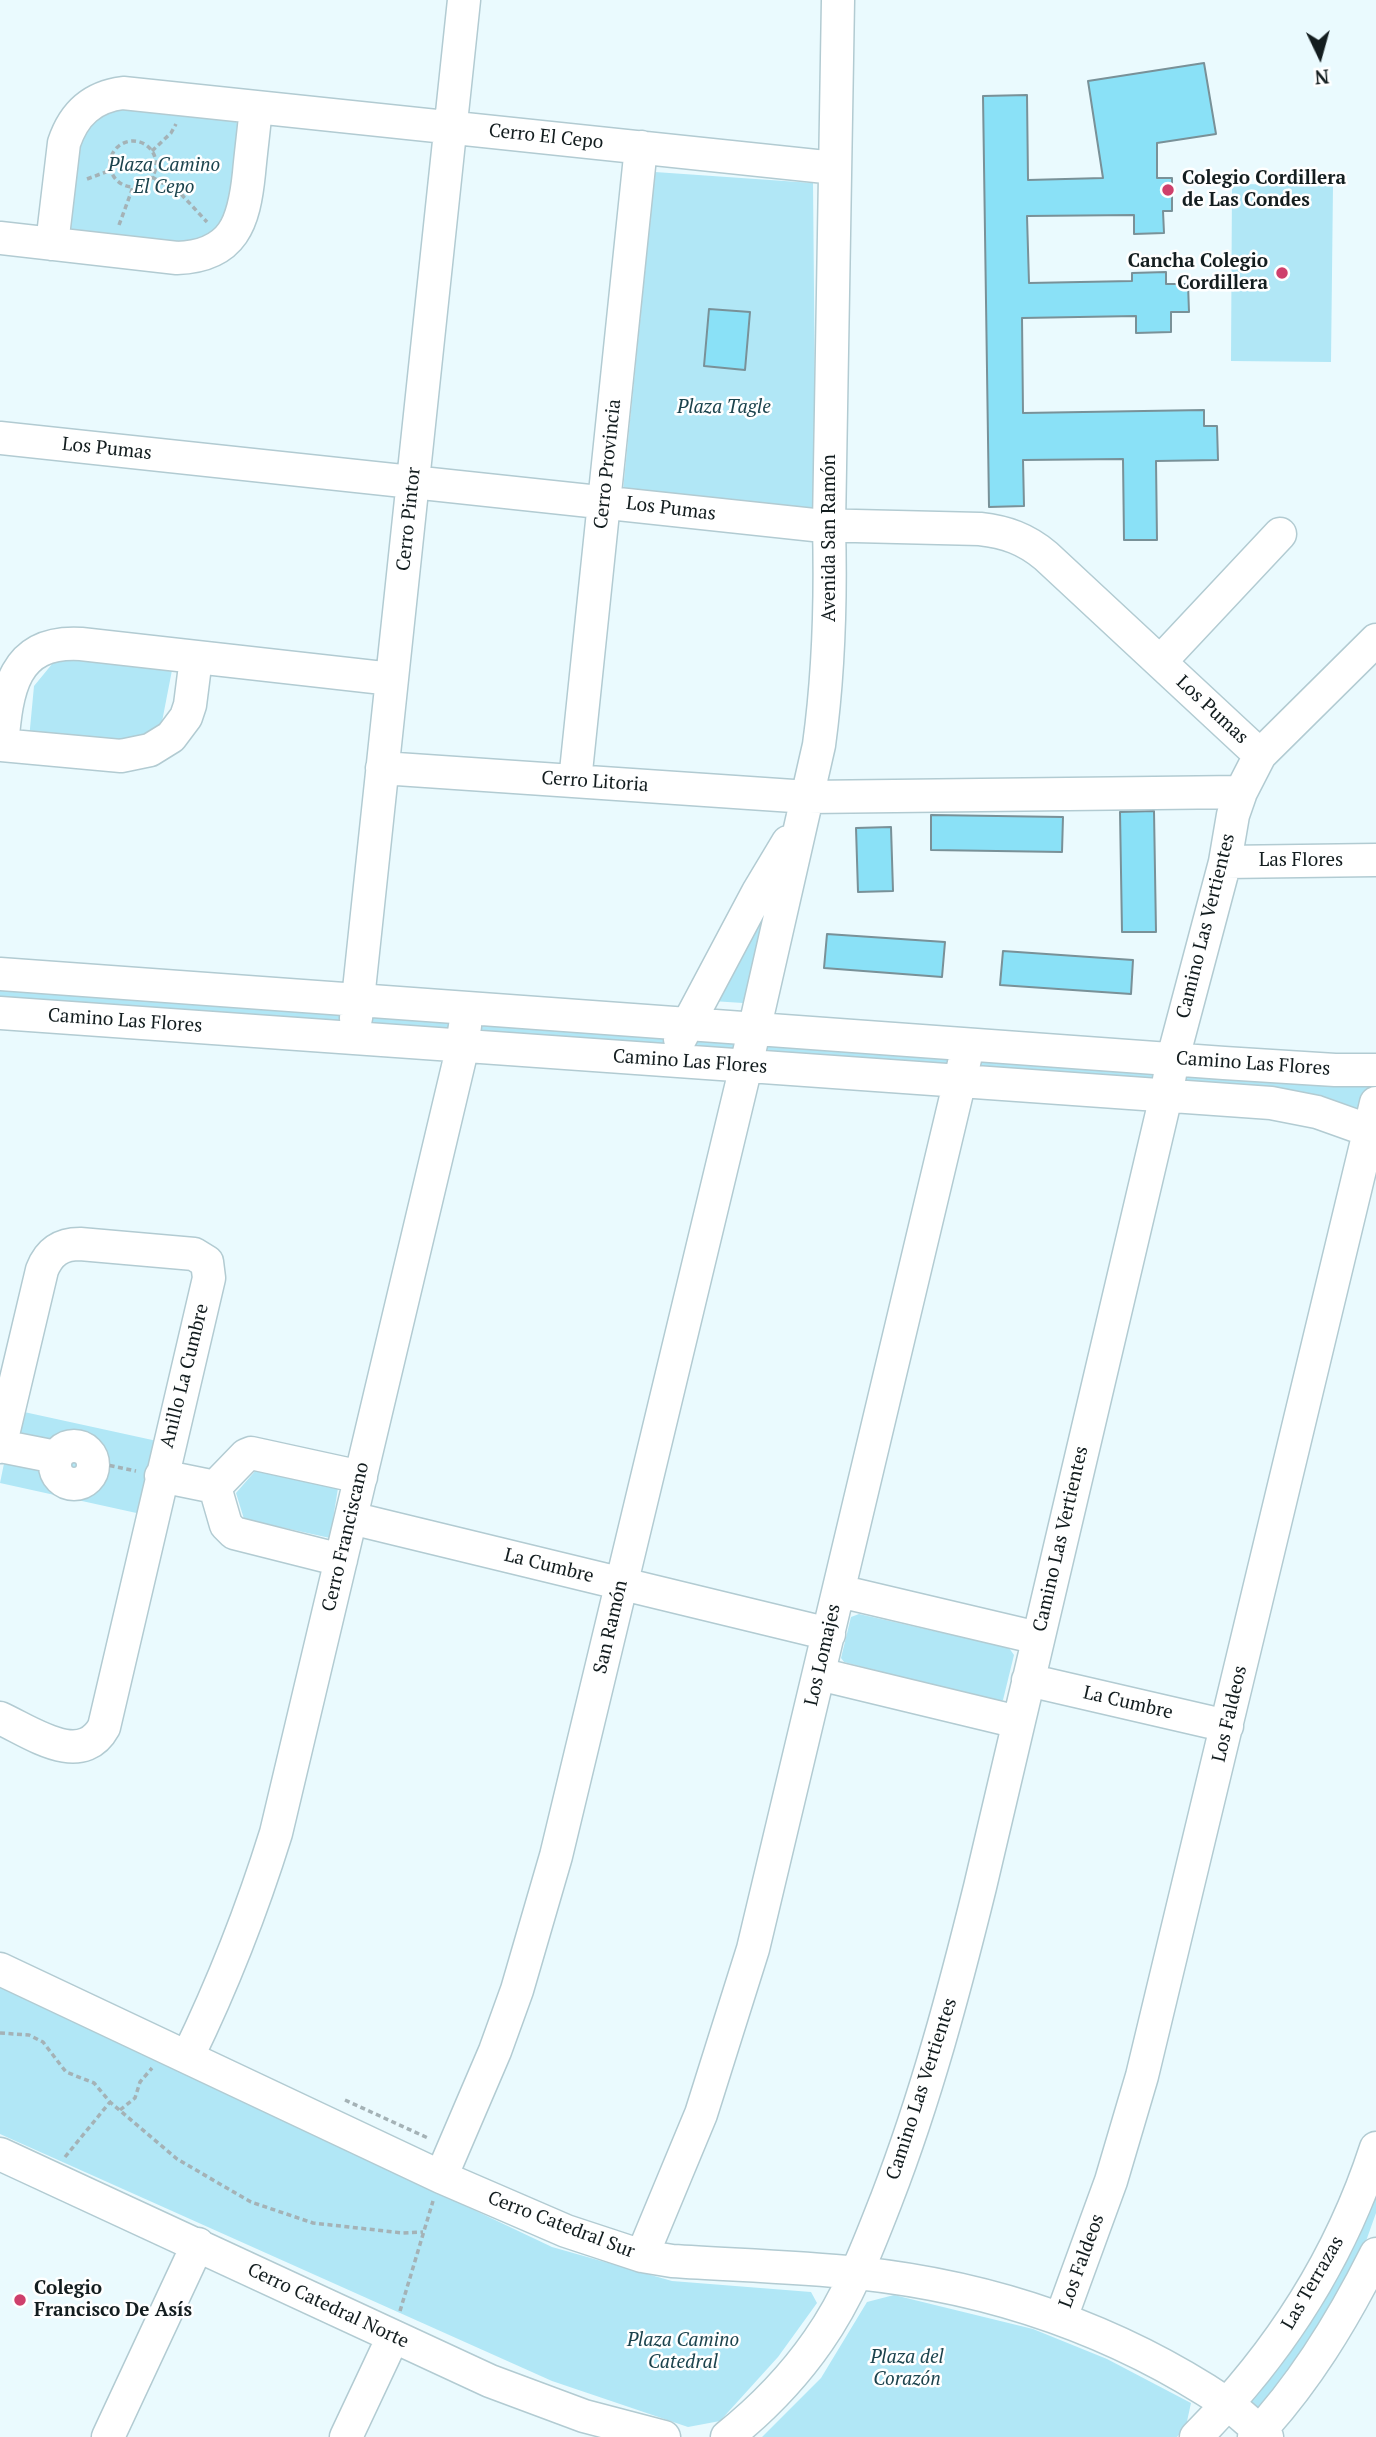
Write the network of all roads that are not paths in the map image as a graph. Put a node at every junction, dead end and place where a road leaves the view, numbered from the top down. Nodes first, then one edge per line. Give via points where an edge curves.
1 (464, 0) edge
2 (838, 0) edge
3 (256, 107) junction
4 (450, 127) junction
5 (640, 147) junction
6 (835, 168) junction
7 (0, 238) edge
8 (52, 244) junction
9 (0, 438) edge
10 (413, 481) junction
11 (604, 501) junction
12 (829, 526) junction
13 (1280, 534) dead end
14 (1376, 640) edge
15 (196, 657) junction
16 (1160, 662) junction
17 (392, 679) junction
18 (1, 745) edge
19 (1260, 755) junction
20 (382, 768) junction
21 (575, 781) junction
22 (1241, 792) junction
23 (806, 806) junction
24 (1376, 860) edge
25 (1226, 862) junction
26 (0, 974) edge
27 (358, 999) junction
28 (467, 1007) junction
29 (0, 1013) edge
30 (688, 1023) junction
31 (755, 1027) junction
32 (355, 1038) junction
33 (967, 1044) junction
34 (463, 1045) junction
35 (1173, 1058) junction
36 (671, 1061) junction
37 (746, 1066) junction
38 (1376, 1070) edge
39 (961, 1080) junction
40 (1167, 1096) junction
41 (1374, 1122) edge
42 (0, 1446) edge
43 (93, 1462) road end
44 (161, 1476) junction
45 (360, 1477) junction
46 (215, 1487) junction
47 (351, 1518) junction
48 (341, 1560) junction
49 (621, 1584) junction
50 (839, 1591) junction
51 (829, 1634) junction
52 (1038, 1638) junction
53 (819, 1674) junction
54 (1028, 1680) junction
55 (0, 1718) edge
56 (1018, 1722) junction
57 (1227, 1726) junction
58 (0, 1969) edge
59 (178, 2052) junction
60 (1376, 2148) edge
61 (0, 2154) edge
62 (447, 2164) junction
63 (1342, 2233) junction
64 (198, 2244) junction
65 (1376, 2252) edge
66 (642, 2256) junction
67 (857, 2273) junction
68 (1061, 2318) junction
69 (393, 2337) junction
70 (1228, 2405) junction
71 (1260, 2435) edge
72 (108, 2437) edge
73 (346, 2437) edge
74 (664, 2437) edge
75 (727, 2437) edge
76 (1196, 2437) edge

1 - 4 street, Cerro Pintor
2 - 6 street, Avenida San Ramón
3 - 4 street, Cerro El Cepo
3 - 8 street, Cerro El Cepo via 123,93 91,103 74,120 64,143
3 - 8 street via 243,214 225,242 191,257
4 - 5 street, Cerro El Cepo
4 - 10 street, Cerro Pintor
5 - 6 street, Cerro El Cepo
5 - 11 street, Cerro Provincia
6 - 12 street, Avenida San Ramón
7 - 8 street
9 - 10 street, Los Pumas
10 - 11 street, Los Pumas
10 - 17 street, Cerro Pintor
11 - 12 street, Los Pumas
11 - 21 street, Cerro Provincia
12 - 16 street, Los Pumas via 980,529 1014,536 1046,556
12 - 23 street, Avenida San Ramón via 827,683
13 - 16 street
14 - 19 street, Camino Las Vertientes
15 - 17 street
15 - 18 street via 186,717 171,737 150,750 121,756
15 - 18 street via 69,644 46,649 24,663 10,687
16 - 19 street, Los Pumas
17 - 20 street, Cerro Pintor
19 - 22 street, Camino Las Vertientes
20 - 21 street, Cerro Litoria
20 - 27 street, Cerro Pintor
21 - 23 street, Cerro Litoria
22 - 23 street, Cerro Litoria
22 - 25 street, Camino Las Vertientes
23 - 30 street
23 - 31 street, Avenida San Ramón
24 - 25 street, Las Flores
25 - 35 street, Camino Las Vertientes
26 - 27 street, Camino Las Flores
27 - 28 street, Camino Las Flores
27 - 32 street, Cerro Pintor
28 - 30 street, Camino Las Flores
28 - 34 street, Cerro Franciscano
29 - 32 street, Camino Las Flores
30 - 31 street, Camino Las Flores
30 - 36 street
31 - 33 street, Camino Las Flores
31 - 37 street, Avenida San Ramón
32 - 34 street, Camino Las Flores
33 - 35 street, Camino Las Flores
33 - 39 street, Los Lomajes
34 - 36 street, Camino Las Flores
34 - 45 street, Cerro Franciscano
35 - 38 street, Camino Las Flores
35 - 40 street, Camino Las Vertientes
36 - 37 street, Camino Las Flores
37 - 39 street, Camino Las Flores
37 - 49 street, San Ramón
39 - 40 street, Camino Las Flores
39 - 50 street, Los Lomajes
40 - 41 street, Camino Las Flores via 1294,1107
40 - 52 street, Camino Las Vertientes
41 - 57 street, Los Faldeos
42 - 43 street via 56,1457 65,1447 79,1446
42 - 44 street, Anillo La Cumbre via 42,1270 50,1255 72,1244 194,1254 204,1258 210,1272
44 - 46 street
44 - 55 street, Anillo La Cumbre via 99,1735 85,1746 68,1748
45 - 46 street via 251,1453
45 - 47 street, Cerro Franciscano
46 - 48 street via 226,1525 234,1533
47 - 48 street, Cerro Franciscano
47 - 49 street, La Cumbre
48 - 59 street, Cerro Franciscano via 276,1833 257,1893 233,1958
49 - 51 street, La Cumbre
49 - 62 street, San Ramón via 535,1930 495,2051
50 - 51 street, Los Lomajes
50 - 52 street
51 - 53 street, Los Lomajes
52 - 54 street, Camino Las Vertientes
53 - 56 street
53 - 66 street, Los Lomajes via 737,2006 701,2114
54 - 56 street, Camino Las Vertientes
54 - 57 street, La Cumbre
56 - 67 street, Camino Las Vertientes via 942,2034 895,2178
57 - 68 street, Los Faldeos via 1142,2076 1111,2181
58 - 59 street, Cerro Catedral Sur
59 - 62 street, Cerro Catedral Sur
60 - 63 street, Las Terrazas
61 - 64 street, Cerro Catedral Norte
62 - 66 street, Cerro Catedral Sur via 566,2231
63 - 65 street
63 - 70 street, Las Terrazas via 1298,2314
64 - 69 street, Cerro Catedral Norte
64 - 72 street
65 - 71 street via 1348,2308
66 - 67 street, Cerro Catedral Sur
67 - 68 street, Cerro Catedral Sur via 973,2292
67 - 75 street, Camino Las Vertientes via 819,2340 795,2371
68 - 70 street, Cerro Catedral Sur via 1145,2356
69 - 73 street
69 - 74 street, Cerro Catedral Norte via 543,2402
70 - 71 street, Cerro Catedral Sur
70 - 76 street, Las Terrazas

